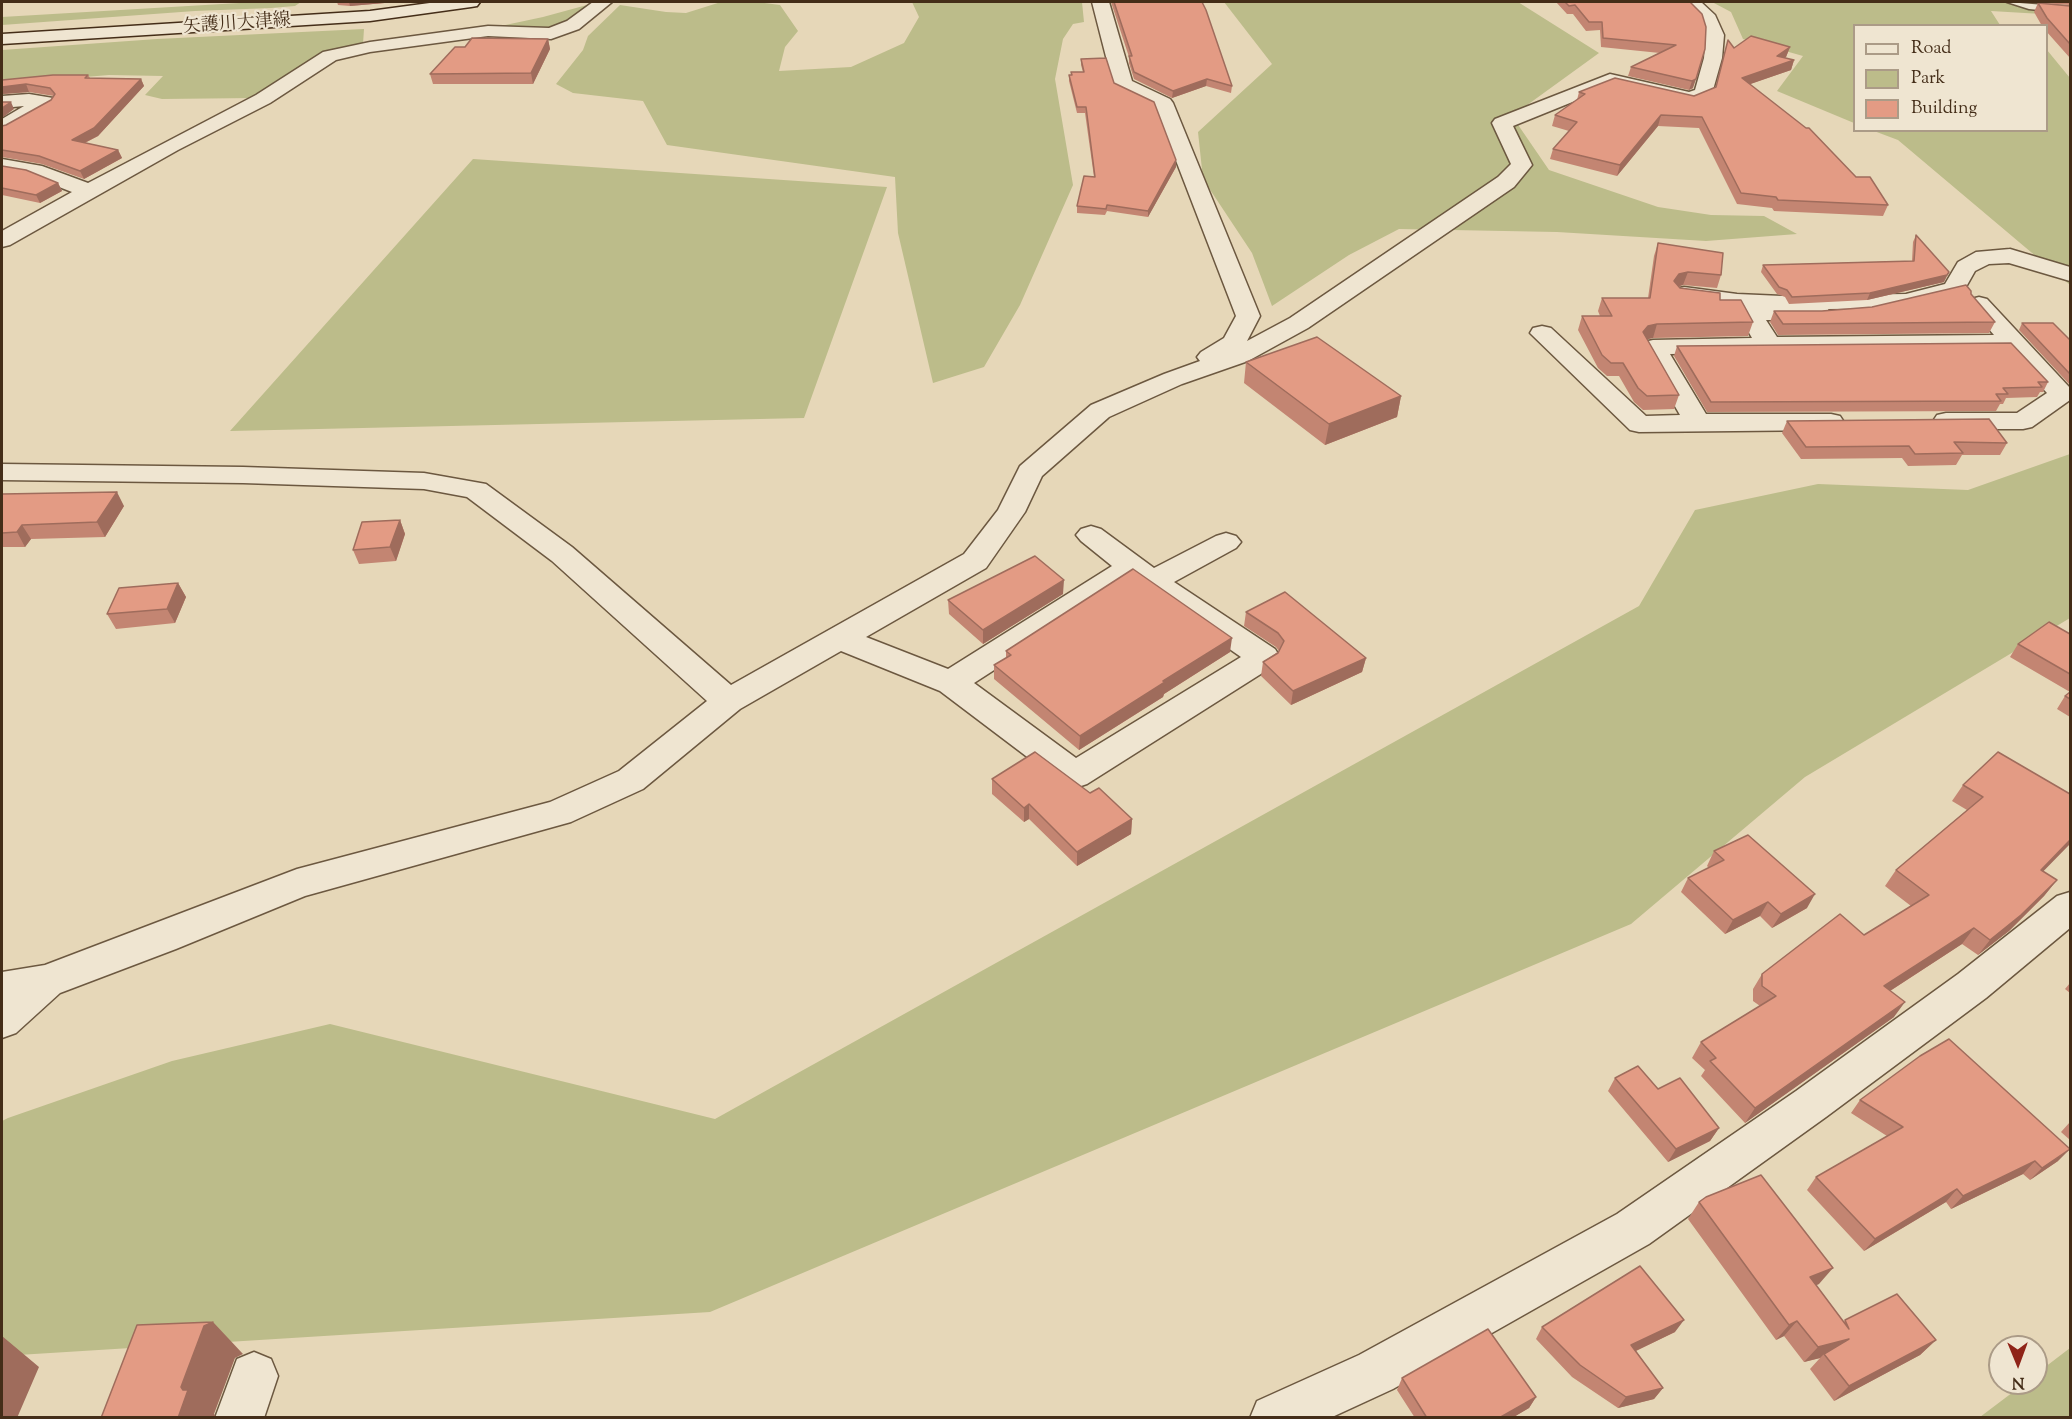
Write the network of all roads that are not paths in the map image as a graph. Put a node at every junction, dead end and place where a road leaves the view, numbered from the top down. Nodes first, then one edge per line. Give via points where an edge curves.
1 (471, 2) edge
2 (603, 2) edge
3 (1100, 2) edge
4 (1691, 2) edge
5 (2012, 2) edge
6 (2070, 10) edge
7 (2, 39) edge
8 (2, 102) edge
9 (2, 127) edge
10 (2, 165) edge
11 (89, 191) junction
12 (2, 240) edge
13 (2070, 274) edge
14 (1684, 294) edge
15 (1906, 301) junction
16 (1978, 304) edge
17 (1542, 333) dead end
18 (2014, 342) junction
19 (1769, 345) junction
20 (1173, 379) junction
21 (1918, 421) edge
22 (1698, 422) junction
23 (1860, 422) edge
24 (2, 472) edge
25 (1091, 535) dead end
26 (1226, 542) dead end
27 (1142, 574) junction
28 (839, 638) junction
29 (951, 683) junction
30 (728, 701) junction
31 (2070, 907) edge
32 (46, 981) junction
33 (2, 988) edge
34 (2, 1021) edge
35 (1274, 1418) edge

1 - 7 street, 矢護川大津線 via 370,16
2 - 11 street via 573,25 551,34 488,31 330,56 263,99
3 - 20 street via 1123,84 1163,102 1248,316 1234,344
4 - 20 street via 1709,19 1715,35 1704,93 1690,98 1610,80 1502,123 1522,165 1506,182 1299,323 1239,356
5 - 6 lane
8 - 9 street via 46,102
10 - 11 street via 35,170
11 - 12 street
13 - 15 street via 2010,256 1983,257 1966,267 1954,289
14 - 15 street via 1782,303
15 - 19 street via 1817,313 1750,313
16 - 18 street
17 - 22 street via 1639,424
18 - 19 street
18 - 21 street via 2062,394 2023,421
19 - 22 street via 1653,347
20 - 28 street via 1100,411 1030,472 1011,512 975,561
22 - 23 street
24 - 30 street via 413,480 476,490 562,554
25 - 27 street
26 - 27 street
27 - 29 street
27 - 29 street via 1264,657 1075,776
28 - 29 street
28 - 30 street
30 - 32 street via 631,780 559,813 297,884
31 - 35 street via 1972,986 1633,1229 1376,1372
32 - 33 street
32 - 34 street

